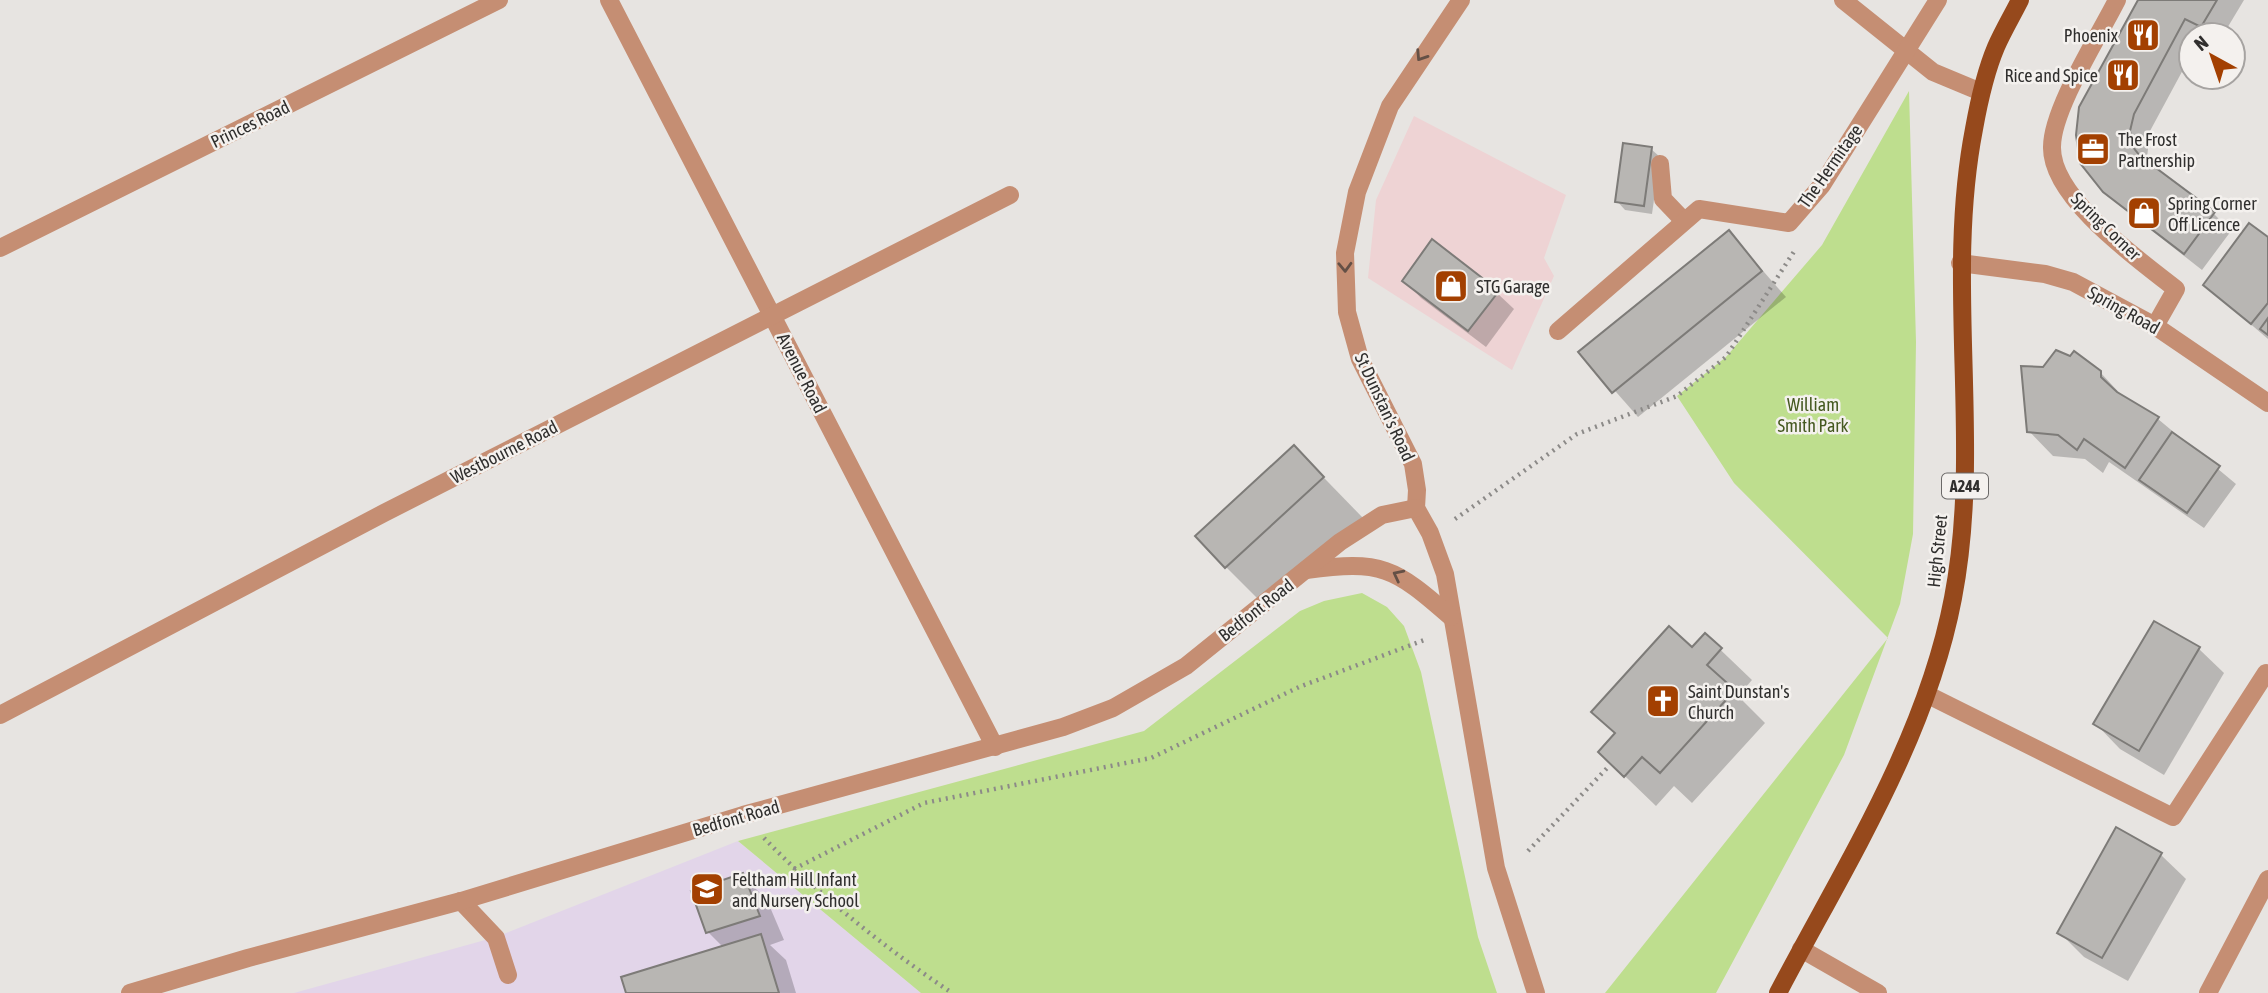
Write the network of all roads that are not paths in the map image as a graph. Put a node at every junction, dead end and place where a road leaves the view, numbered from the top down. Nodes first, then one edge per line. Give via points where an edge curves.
1 (499, 0) edge
2 (609, 0) edge
3 (1461, 0) edge
4 (1843, 0) edge
5 (1938, 0) edge
6 (2020, 0) edge
7 (2118, 0) edge
8 (1907, 52) junction
9 (1981, 92) junction
10 (1660, 164) dead end
11 (1010, 195) dead end
12 (1684, 222) junction
13 (0, 248) edge
14 (1960, 263) junction
15 (772, 314) junction
16 (2155, 326) junction
17 (1558, 331) dead end
18 (2268, 403) edge
19 (1416, 508) junction
20 (1306, 570) junction
21 (1452, 622) junction
22 (2266, 673) dead end
23 (1928, 695) junction
24 (0, 715) edge
25 (995, 747) junction
26 (2268, 878) edge
27 (461, 901) junction
28 (1801, 949) junction
29 (508, 975) dead end
30 (130, 993) edge
31 (1536, 993) edge
32 (1778, 993) edge
33 (1878, 993) edge
34 (2208, 993) edge

1 - 13 street, Princes Road
2 - 15 street, Avenue Road
3 -> 19 street, St Dunstan's Road via 1390,106 1357,192 1345,253 1347,312 1360,359 1413,464
4 - 8 street
5 - 8 street, The Hermitage
6 - 9 main road, High Street / A244 via 1995,48
7 - 16 street, Spring Corner via 2058,116 2052,147 2058,177 2085,212 2176,289
8 - 9 street via 1945,79
8 - 12 street, The Hermitage via 1822,185 1789,223 1699,209
9 - 14 main road, High Street / A244 via 1966,172
10 - 12 street via 1663,199
11 - 15 street, Westbourne Road
12 - 17 street, The Hermitage
14 - 16 street, Spring Road via 2073,282
14 - 23 main road, High Street / A244 via 1966,483 1954,597
15 - 24 street, Westbourne Road
15 - 25 street, Avenue Road
16 - 18 street, Spring Road
19 - 20 street via 1382,515
19 - 21 street, St Dunstan's Road via 1446,574
21 -> 20 street via 1410,581 1385,568 1350,565
20 - 25 street, Bedfont Road via 1186,666 1141,693 1063,727
21 - 31 street, St Dunstan's Road via 1496,867
22 - 23 street via 2173,817
23 - 28 main road, High Street / A244 via 1879,802
25 - 27 street, Bedfont Road via 743,815
26 - 34 street
27 - 29 street via 496,937
27 - 30 street, Bedfont Road
28 - 32 main road, High Street / A244
28 - 33 street

